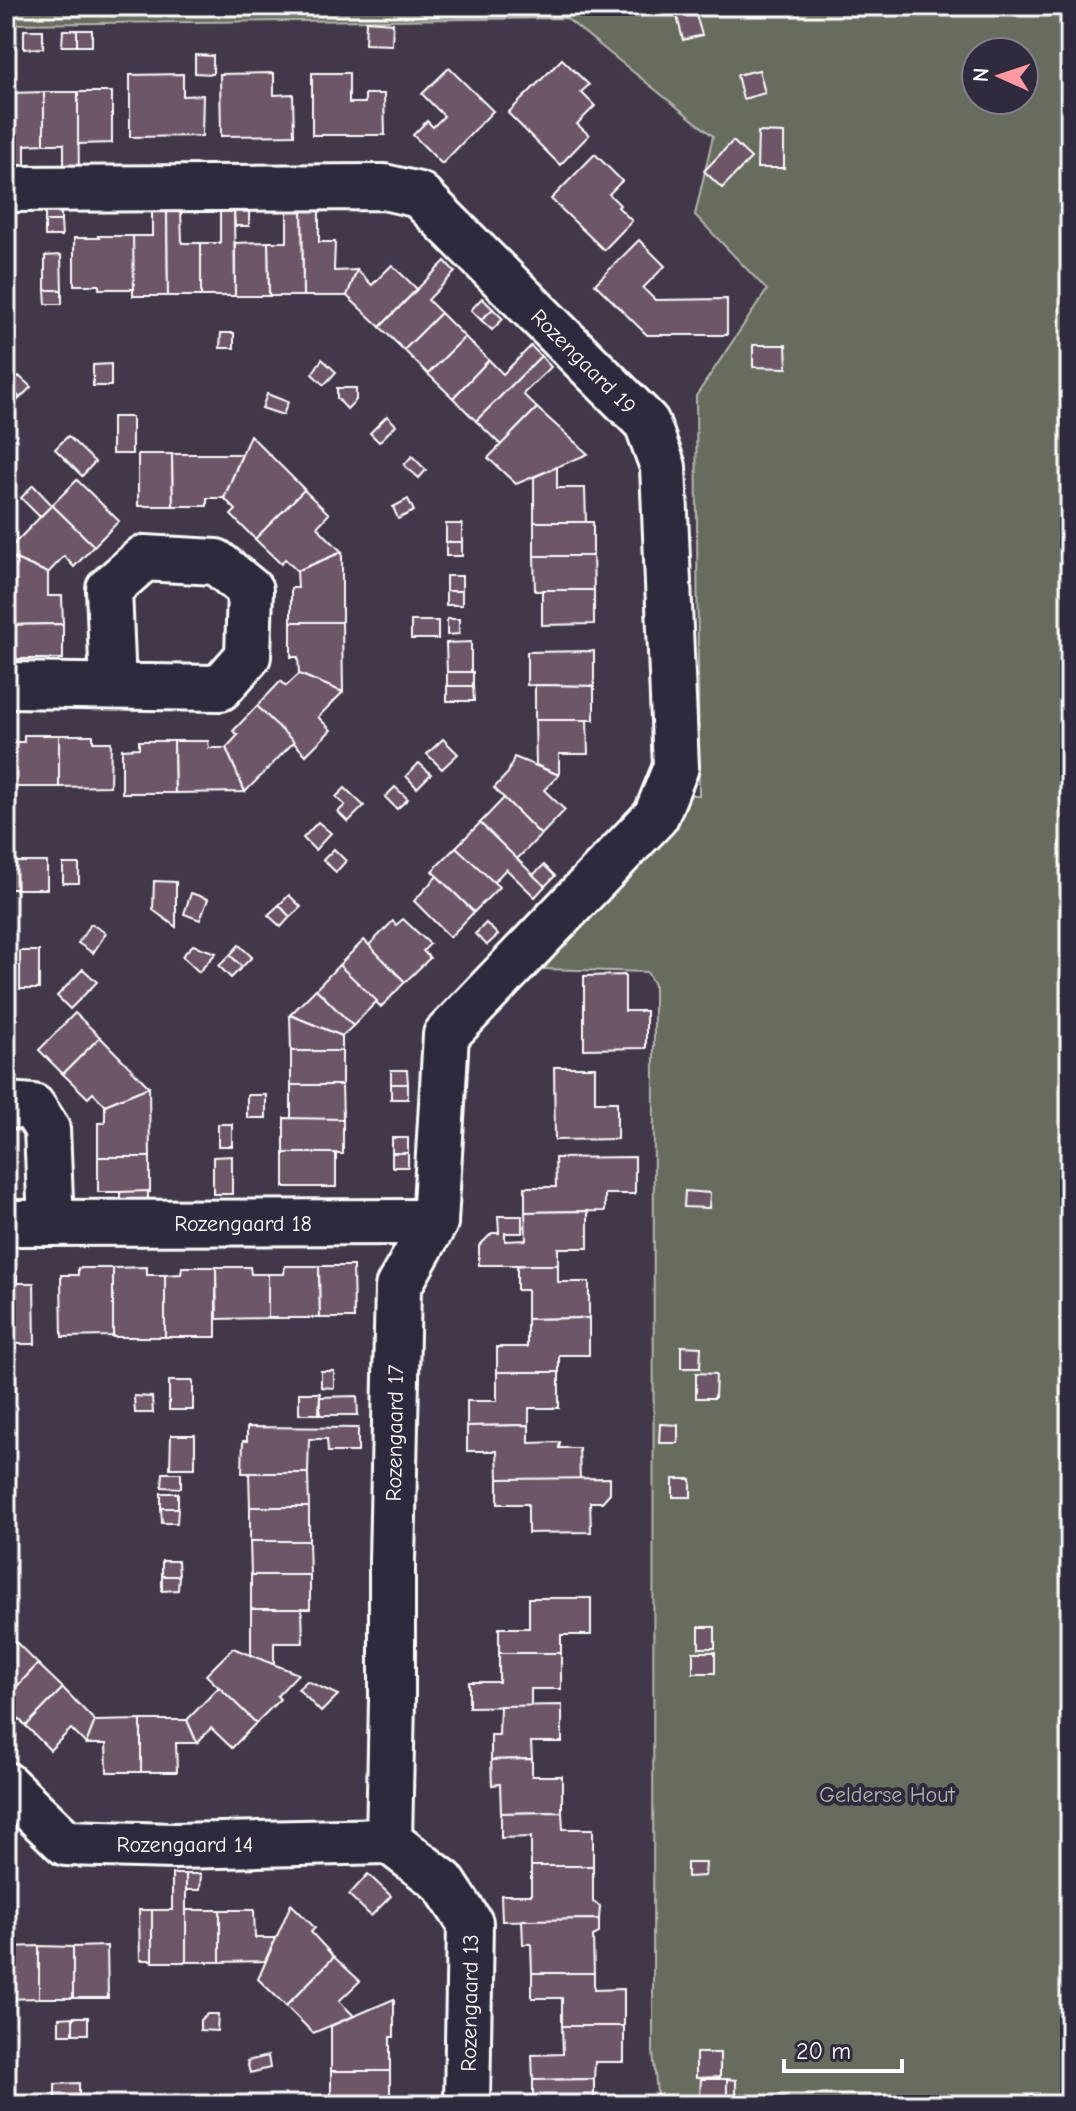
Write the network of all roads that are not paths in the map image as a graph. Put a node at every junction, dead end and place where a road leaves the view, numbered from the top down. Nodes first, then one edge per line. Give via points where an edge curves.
1 (6, 189) edge
2 (6, 685) edge
3 (113, 686) dead end
4 (446, 1035) joint
5 (6, 1105) edge
6 (435, 1222) junction
7 (6, 1223) edge
8 (51, 1223) junction
9 (6, 1785) edge
10 (389, 1841) junction
11 (467, 2105) edge

1 - 4 street, Rozengaard 19 via 384,187 419,195 647,423 663,467 676,767 656,816
2 - 3 street
4 - 6 street, Rozengaard 17
5 - 8 street via 33,1107 47,1129
6 - 8 street, Rozengaard 18
6 - 10 street, Rozengaard 17 via 398,1287
7 - 8 street, Rozengaard 18
9 - 10 street, Rozengaard 14 via 66,1843
10 - 11 street, Rozengaard 13 via 443,1882 470,1923

